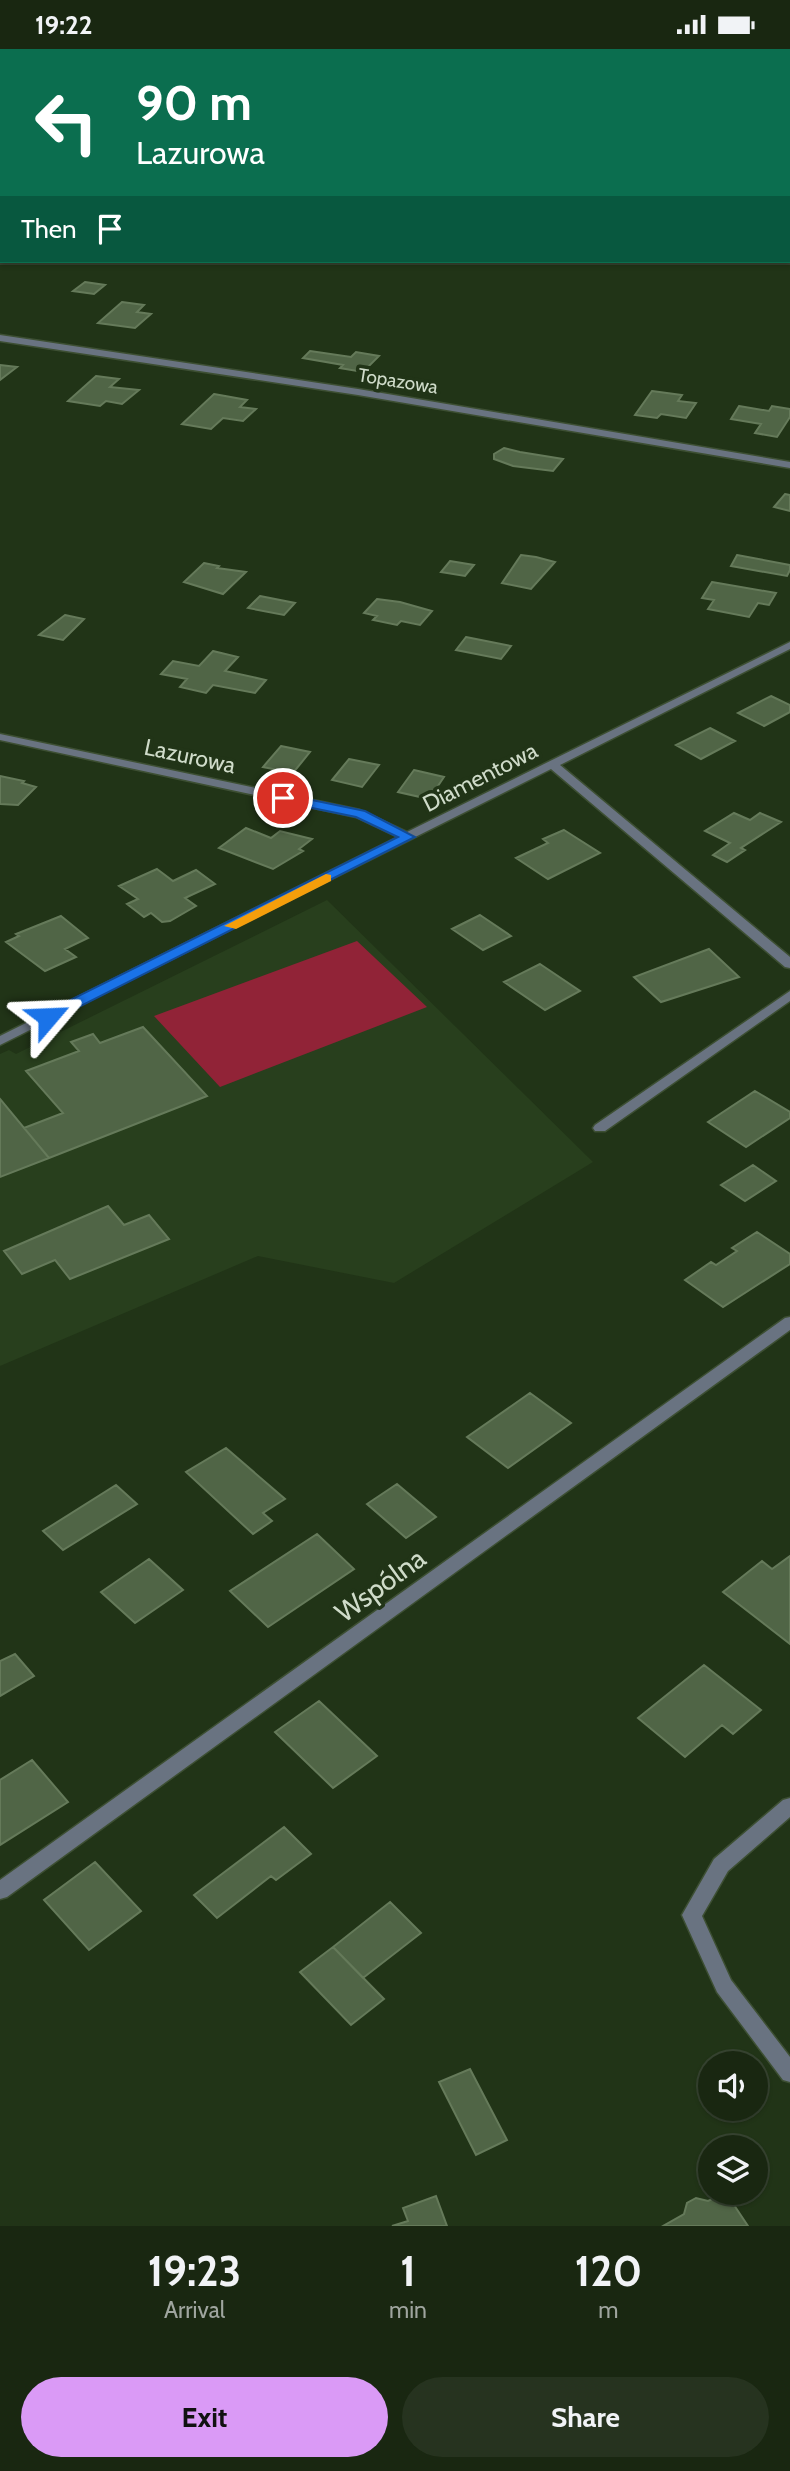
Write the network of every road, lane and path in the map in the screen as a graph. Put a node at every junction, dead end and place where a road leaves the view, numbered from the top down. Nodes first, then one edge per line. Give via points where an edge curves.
1 (0, 338) edge
2 (790, 465) edge
3 (790, 645) edge
4 (0, 737) edge
5 (552, 764) junction
6 (408, 837) junction
7 (790, 964) edge
8 (790, 995) edge
9 (0, 1041) edge
10 (600, 1128) dead end
11 (790, 1322) edge
12 (790, 1806) edge
13 (0, 1891) edge
14 (790, 2073) edge

1 - 2 street, Topazowa via 358,392
3 - 5 street, Diamentowa
4 - 6 street, Lazurowa via 360,814
5 - 6 street, Diamentowa
5 - 7 street
6 - 9 street, Diamentowa
8 - 10 street
11 - 13 street, Wspólna
12 - 14 street via 721,1865 692,1915 724,1986

